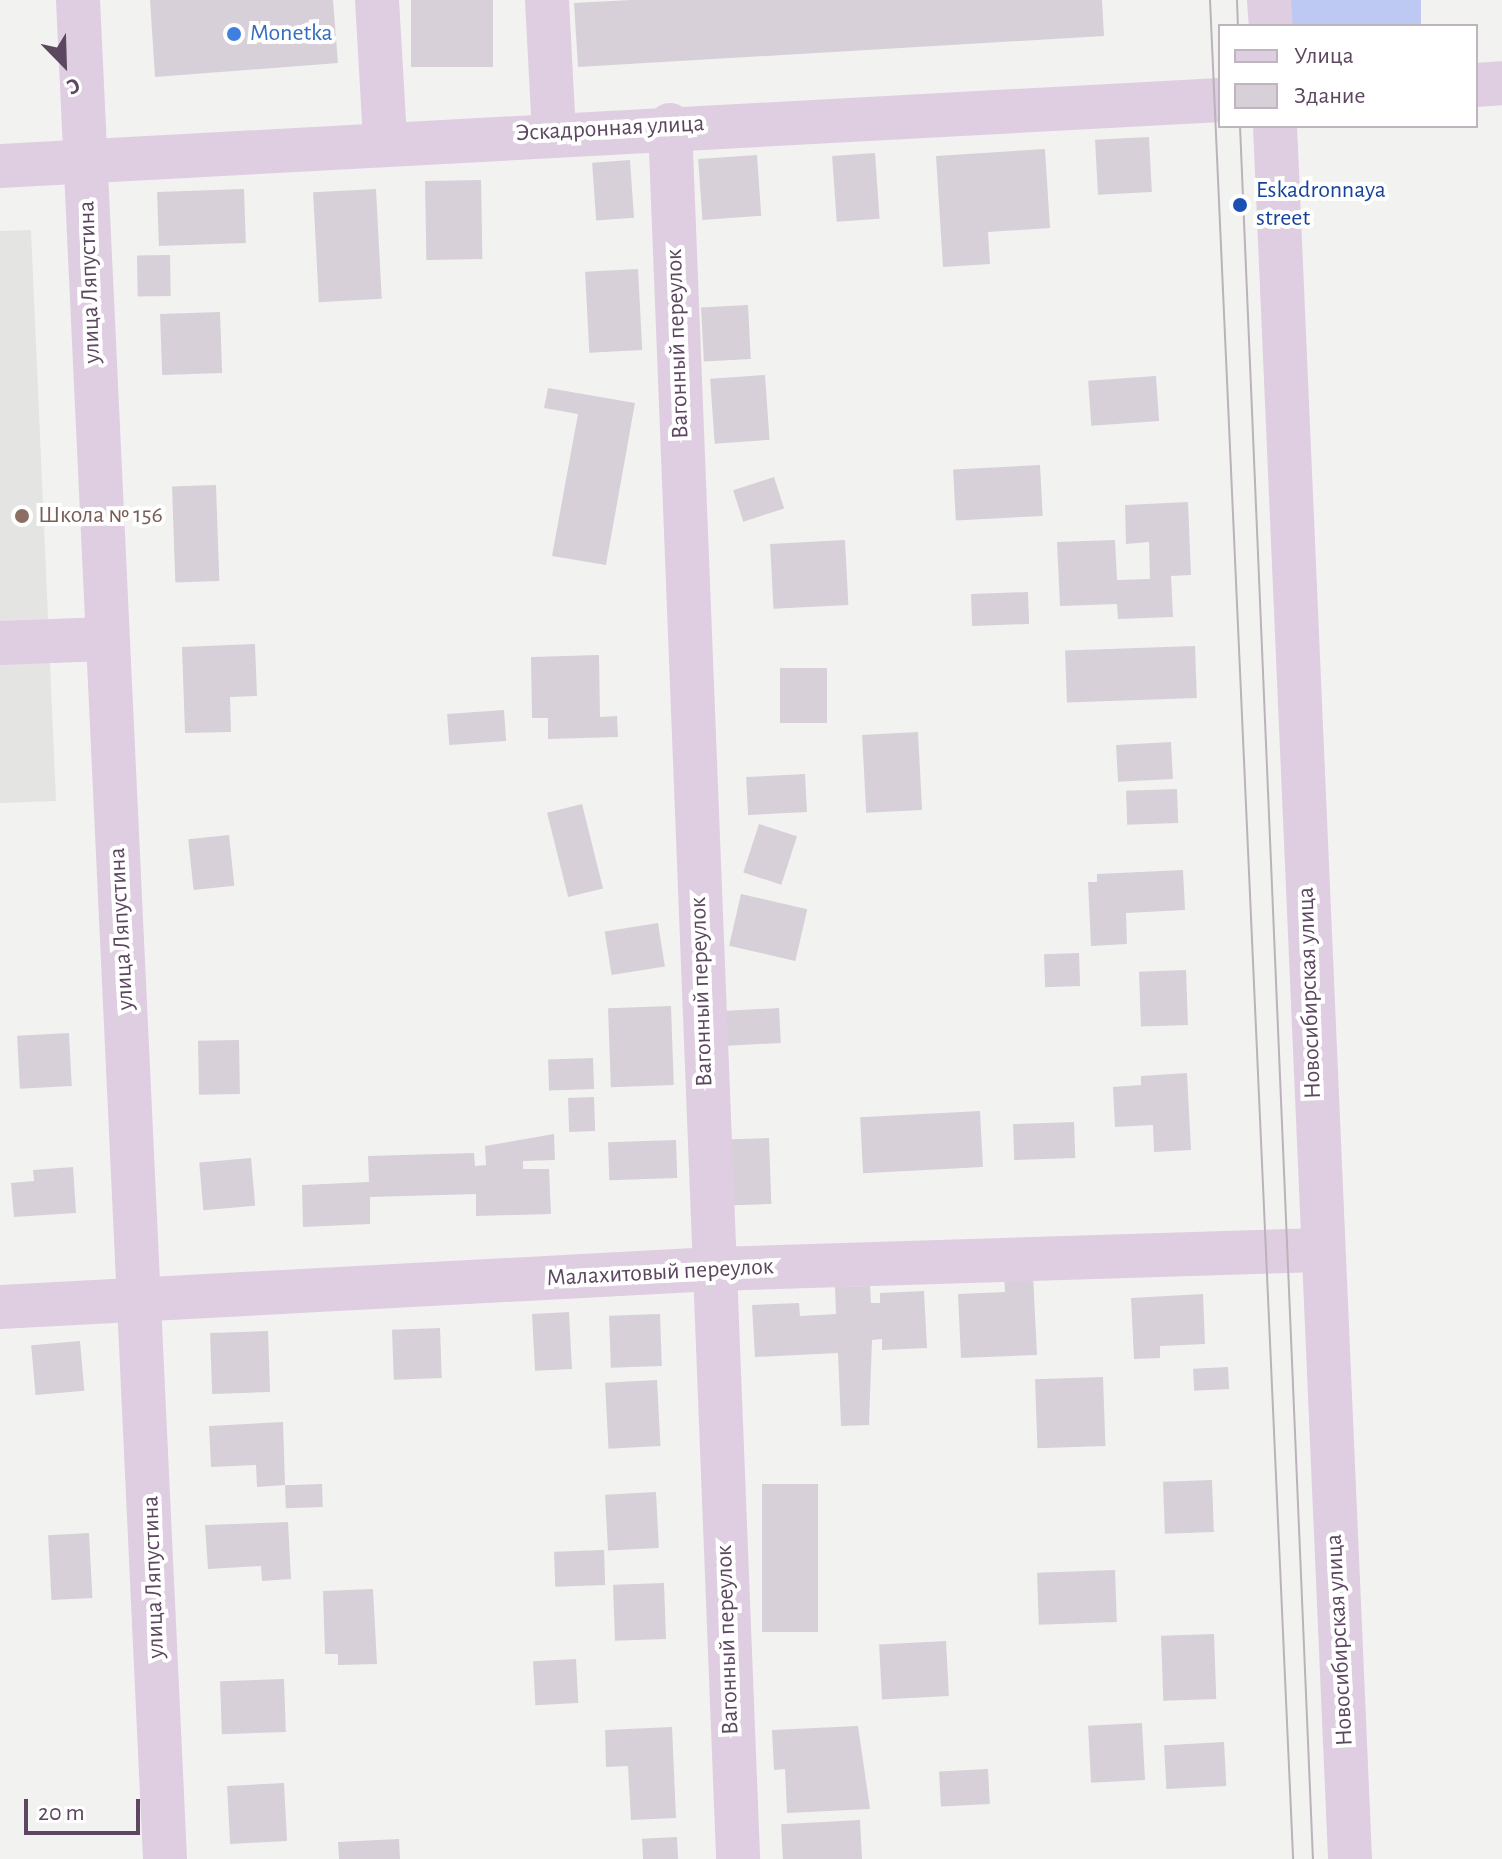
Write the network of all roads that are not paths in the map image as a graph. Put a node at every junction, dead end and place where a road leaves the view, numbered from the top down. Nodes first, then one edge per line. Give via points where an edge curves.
1 (78, 0) edge
2 (377, 0) edge
3 (547, 0) edge
4 (1269, 0) edge
5 (1271, 24) edge
6 (1502, 83) edge
7 (1478, 85) edge
8 (1218, 100) edge
9 (670, 125) junction
10 (1275, 128) edge
11 (554, 132) junction
12 (385, 140) junction
13 (85, 162) junction
14 (0, 166) edge
15 (105, 639) junction
16 (0, 643) edge
17 (1321, 1250) junction
18 (713, 1269) junction
19 (144, 1301) junction
20 (0, 1307) edge
21 (165, 1859) edge
22 (738, 1859) edge
23 (1350, 1859) edge

1 - 13 street, улица Ляпустина
2 - 12 street
3 - 11 street
4 - 5 street
6 - 7 street
8 - 9 street, Эскадронная улица
9 - 11 street, Эскадронная улица
9 - 18 street, Вагонный переулок
10 - 17 street, Новосибирская улица
11 - 12 street, Эскадронная улица
12 - 13 street, Эскадронная улица
13 - 14 street, Эскадронная улица
13 - 15 street, улица Ляпустина
15 - 16 street
15 - 19 street, улица Ляпустина
17 - 18 street, Малахитовый переулок
17 - 23 street, Новосибирская улица
18 - 19 street, Малахитовый переулок
18 - 22 street, Вагонный переулок
19 - 20 street, Малахитовый переулок
19 - 21 street, улица Ляпустина

